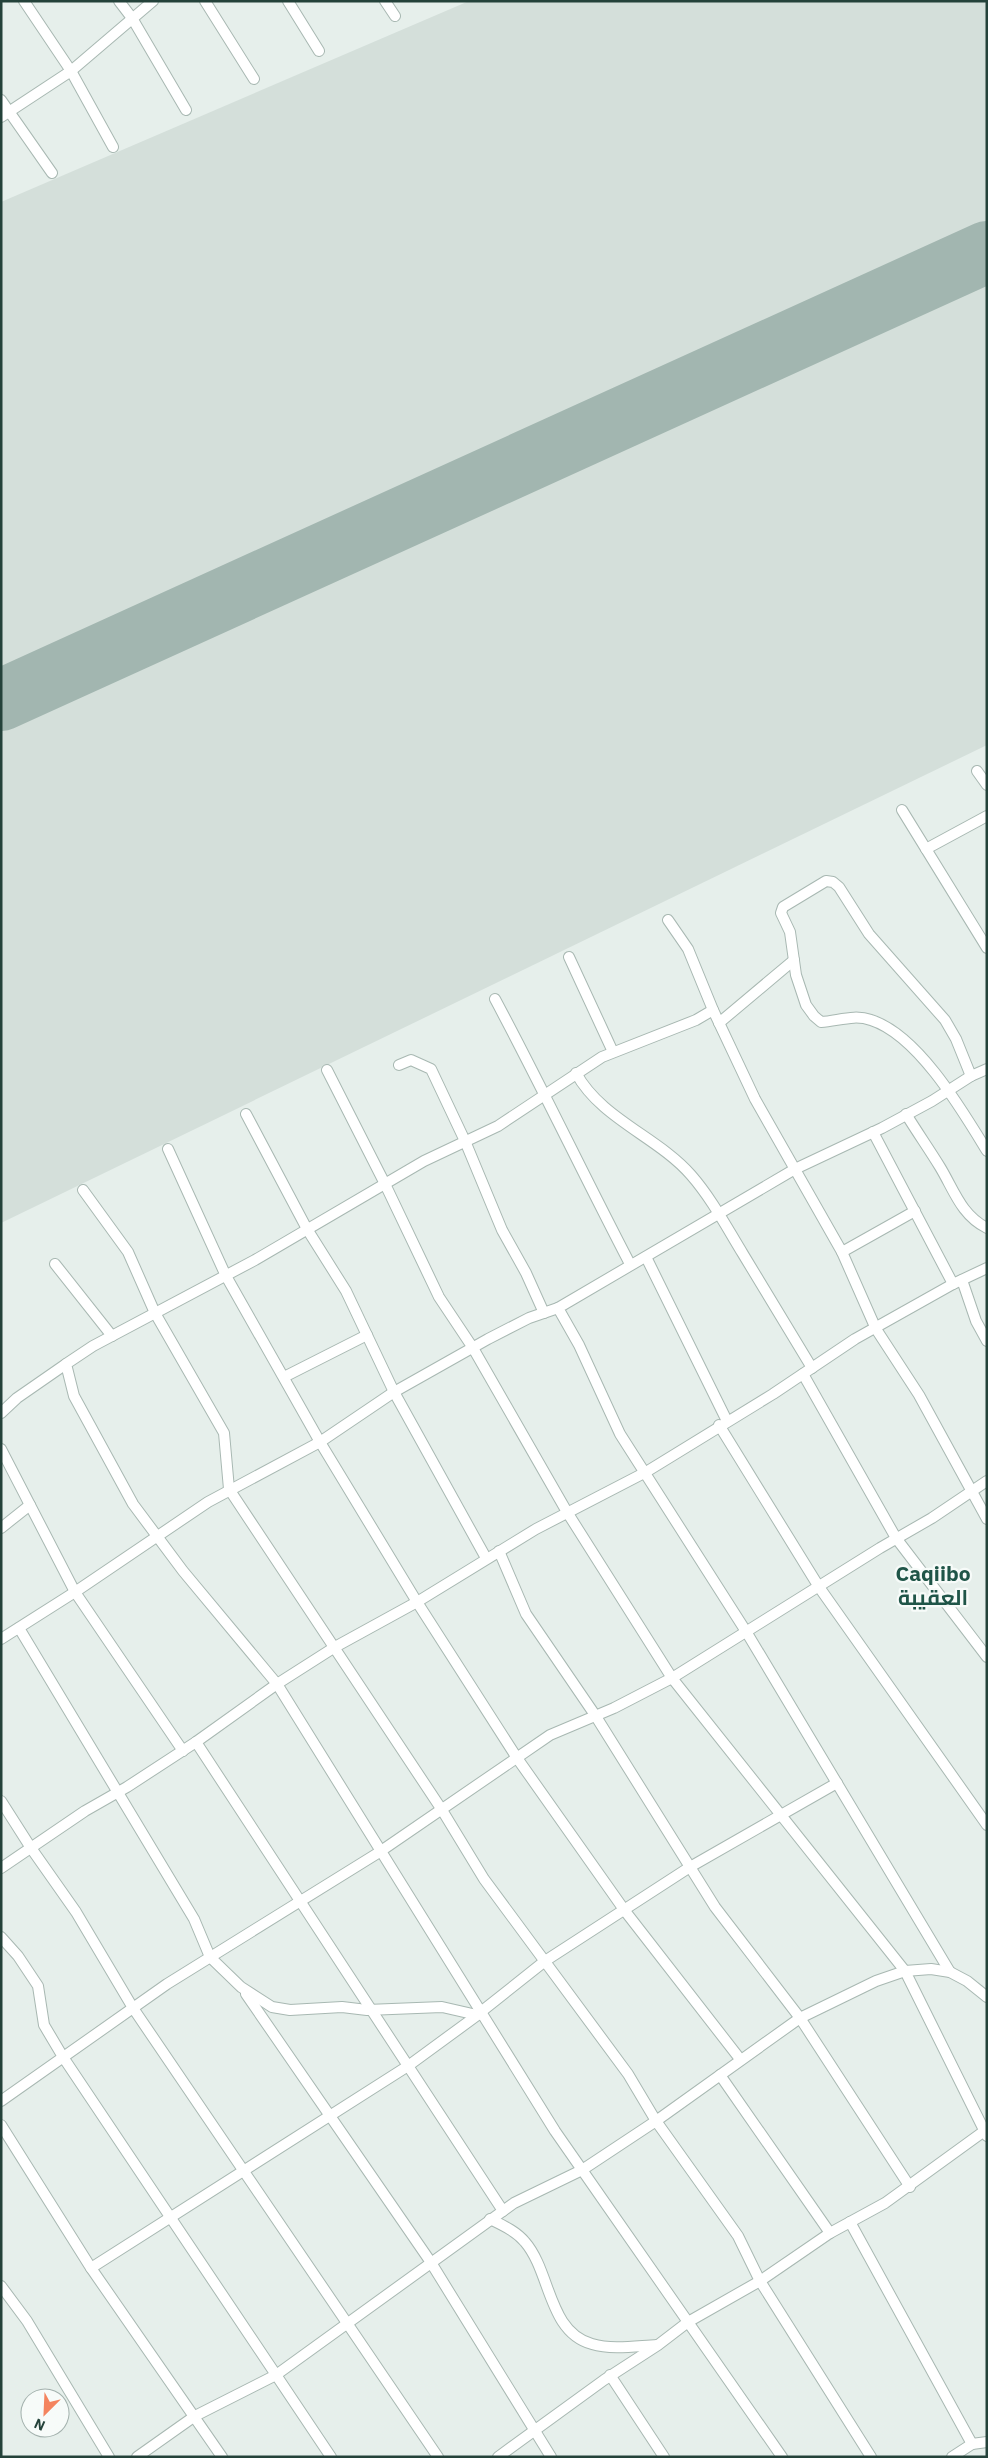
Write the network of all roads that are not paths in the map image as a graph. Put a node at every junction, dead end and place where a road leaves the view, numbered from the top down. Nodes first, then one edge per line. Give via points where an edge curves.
1 (24, 1) edge
2 (119, 1) edge
3 (153, 1) edge
4 (205, 1) edge
5 (288, 1) edge
6 (385, 1) edge
7 (394, 16) dead end
8 (132, 18) junction
9 (319, 51) dead end
10 (71, 71) junction
11 (254, 79) dead end
12 (1, 100) edge
13 (186, 110) dead end
14 (5, 114) edge
15 (113, 147) dead end
16 (52, 173) dead end
17 (977, 771) dead end
18 (987, 785) edge
19 (902, 810) dead end
20 (987, 816) edge
21 (926, 849) junction
22 (668, 920) dead end
23 (987, 948) edge
24 (569, 957) dead end
25 (794, 960) junction
26 (495, 999) dead end
27 (713, 1010) junction
28 (719, 1023) junction
29 (613, 1052) junction
30 (399, 1065) dead end
31 (987, 1069) edge
32 (327, 1070) dead end
33 (576, 1073) junction
34 (971, 1076) junction
35 (947, 1091) junction
36 (546, 1094) junction
37 (246, 1114) dead end
38 (906, 1114) junction
39 (873, 1132) junction
40 (465, 1141) junction
41 (168, 1150) dead end
42 (987, 1151) edge
43 (795, 1169) junction
44 (386, 1184) junction
45 (83, 1190) dead end
46 (915, 1211) junction
47 (718, 1212) junction
48 (987, 1228) edge
49 (307, 1229) junction
50 (842, 1252) junction
51 (646, 1257) junction
52 (55, 1264) dead end
53 (630, 1264) junction
54 (987, 1268) edge
55 (226, 1276) junction
56 (957, 1282) junction
57 (558, 1308) junction
58 (155, 1312) junction
59 (544, 1313) junction
60 (876, 1329) junction
61 (366, 1335) junction
62 (112, 1336) junction
63 (987, 1341) edge
64 (473, 1348) junction
65 (66, 1364) junction
66 (812, 1368) junction
67 (803, 1374) junction
68 (284, 1377) junction
69 (394, 1392) junction
70 (1, 1413) edge
71 (723, 1423) junction
72 (320, 1442) junction
73 (1, 1448) edge
74 (646, 1472) junction
75 (987, 1480) edge
76 (229, 1489) junction
77 (971, 1493) junction
78 (30, 1505) junction
79 (567, 1512) junction
80 (987, 1519) edge
81 (1, 1528) edge
82 (157, 1538) junction
83 (896, 1538) junction
84 (498, 1551) junction
85 (486, 1558) junction
86 (819, 1587) junction
87 (75, 1592) junction
88 (417, 1602) junction
89 (19, 1628) junction
90 (747, 1633) junction
91 (1, 1639) edge
92 (335, 1647) junction
93 (987, 1657) edge
94 (672, 1678) junction
95 (277, 1684) junction
96 (595, 1715) junction
97 (196, 1742) junction
98 (183, 1751) junction
99 (517, 1758) junction
100 (836, 1783) junction
101 (119, 1792) junction
102 (1, 1801) edge
103 (442, 1810) junction
104 (781, 1814) junction
105 (987, 1824) edge
106 (30, 1848) junction
107 (381, 1851) junction
108 (690, 1867) junction
109 (1, 1868) edge
110 (300, 1902) junction
111 (624, 1911) junction
112 (1, 1937) edge
113 (210, 1957) junction
114 (546, 1961) junction
115 (905, 1970) junction
116 (950, 1972) junction
117 (241, 1987) junction
118 (987, 1997) edge
119 (133, 2008) junction
120 (371, 2009) junction
121 (482, 2013) junction
122 (800, 2018) junction
123 (63, 2057) junction
124 (740, 2059) junction
125 (408, 2066) junction
126 (720, 2075) junction
127 (1, 2101) edge
128 (330, 2116) junction
129 (656, 2121) junction
130 (1, 2125) edge
131 (986, 2132) edge
132 (582, 2170) junction
133 (244, 2172) junction
134 (910, 2187) junction
135 (503, 2211) junction
136 (170, 2217) junction
137 (490, 2219) junction
138 (850, 2222) junction
139 (830, 2233) junction
140 (430, 2262) junction
141 (91, 2268) junction
142 (760, 2281) junction
143 (1, 2286) edge
144 (688, 2322) junction
145 (348, 2323) junction
146 (658, 2345) junction
147 (276, 2375) junction
148 (610, 2375) junction
149 (195, 2416) junction
150 (534, 2431) junction
151 (987, 2442) edge
152 (972, 2444) junction
153 (109, 2457) edge
154 (137, 2457) edge
155 (222, 2457) edge
156 (331, 2457) edge
157 (438, 2457) edge
158 (498, 2457) edge
159 (551, 2457) edge
160 (664, 2457) edge
161 (782, 2457) edge
162 (871, 2457) edge
163 (952, 2457) edge

1 - 10 street
2 - 8 street
3 - 8 street
4 - 11 street
5 - 9 street
6 - 7 street
8 - 10 street
8 - 13 street
10 - 14 street
10 - 15 street
12 - 14 street
14 - 16 street
17 - 18 street
19 - 21 street
20 - 21 street
21 - 23 street
22 - 27 street via 688,949
24 - 29 street
25 - 28 street
25 - 34 street via 783,907 826,881 833,882 869,934 945,1020
25 - 35 street via 806,1005 821,1022 850,1017 870,1020 888,1028 927,1062
26 - 36 street
27 - 28 street
27 - 29 street via 696,1020
28 - 43 street via 763,1116
29 - 33 street
30 - 40 street via 411,1060 431,1070
31 - 34 street
32 - 44 street
33 - 36 street
33 - 47 street via 602,1104 672,1154
34 - 35 street
35 - 38 street
35 - 42 street
36 - 40 street via 498,1126
36 - 53 street via 573,1156
37 - 49 street
38 - 39 street
38 - 48 street via 958,1201 969,1215
39 - 43 street
39 - 46 street
40 - 44 street
40 - 59 street via 502,1230
41 - 55 street
43 - 47 street
43 - 50 street
44 - 49 street
44 - 64 street via 439,1297
45 - 58 street via 128,1252
46 - 50 street
46 - 56 street
47 - 51 street
47 - 66 street
49 - 55 street
49 - 61 street via 346,1291
50 - 60 street
51 - 53 street
51 - 71 street
52 - 62 street
53 - 57 street
54 - 56 street
55 - 58 street
55 - 68 street
56 - 60 street
56 - 63 street
57 - 59 street
57 - 74 street via 579,1344 620,1434
58 - 62 street
58 - 76 street via 224,1433
59 - 64 street
60 - 66 street
60 - 77 street via 919,1395
61 - 68 street
61 - 69 street
62 - 65 street
64 - 69 street
64 - 79 street
65 - 70 street
65 - 82 street via 74,1396 89,1425 132,1504
66 - 67 street
67 - 71 street
67 - 83 street
68 - 72 street
69 - 72 street
69 - 85 street
71 - 74 street
71 - 86 street
72 - 76 street
72 - 88 street
73 - 78 street
74 - 79 street
74 - 90 street
75 - 77 street
76 - 82 street
76 - 92 street
77 - 80 street
77 - 83 street
78 - 81 street
78 - 87 street
79 - 84 street
79 - 94 street
82 - 87 street
82 - 95 street
83 - 86 street
83 - 93 street
84 - 85 street
84 - 96 street via 526,1614
85 - 88 street
86 - 90 street
86 - 105 street
87 - 89 street
87 - 98 street
88 - 92 street
88 - 99 street
89 - 91 street
89 - 101 street
90 - 94 street
90 - 100 street
92 - 95 street
92 - 103 street
94 - 96 street
94 - 104 street
95 - 97 street
95 - 107 street
96 - 99 street via 550,1735
96 - 108 street
97 - 98 street
97 - 110 street
98 - 101 street
99 - 103 street
99 - 111 street
100 - 104 street
100 - 116 street
101 - 106 street
101 - 113 street via 194,1920
102 - 106 street
103 - 107 street
103 - 114 street via 484,1879
104 - 108 street
104 - 115 street
106 - 109 street
106 - 119 street via 76,1912
107 - 110 street
107 - 121 street
108 - 111 street
108 - 122 street via 715,1907
110 - 113 street
110 - 120 street
111 - 114 street
111 - 124 street
112 - 123 street via 38,1986 44,2025
113 - 117 street
113 - 119 street
114 - 121 street
114 - 129 street via 628,2074
115 - 116 street
115 - 122 street
115 - 131 street
116 - 118 street
117 - 120 street via 272,2007 290,2010
117 - 128 street
119 - 123 street
119 - 133 street
120 - 121 street via 442,2007 472,2015
120 - 125 street
121 - 125 street
121 - 132 street
122 - 124 street
122 - 134 street
123 - 127 street
123 - 136 street
124 - 126 street
125 - 128 street
125 - 135 street
126 - 129 street
126 - 139 street
128 - 133 street
128 - 140 street
129 - 132 street
129 - 142 street via 738,2236
130 - 141 street
131 - 134 street
132 - 135 street
132 - 144 street
133 - 136 street
133 - 145 street
134 - 138 street
135 - 137 street
136 - 141 street
136 - 147 street
137 - 140 street
137 - 146 street via 525,2242 565,2325 574,2336 600,2346
138 - 139 street
138 - 152 street
139 - 142 street
140 - 145 street
140 - 150 street
141 - 149 street
142 - 144 street
142 - 162 street
143 - 153 street via 27,2321
144 - 146 street
144 - 161 street
145 - 147 street
145 - 157 street
146 - 148 street
147 - 149 street
147 - 156 street
148 - 150 street
148 - 160 street
149 - 154 street
149 - 155 street
150 - 158 street
150 - 159 street
151 - 152 street
152 - 163 street

